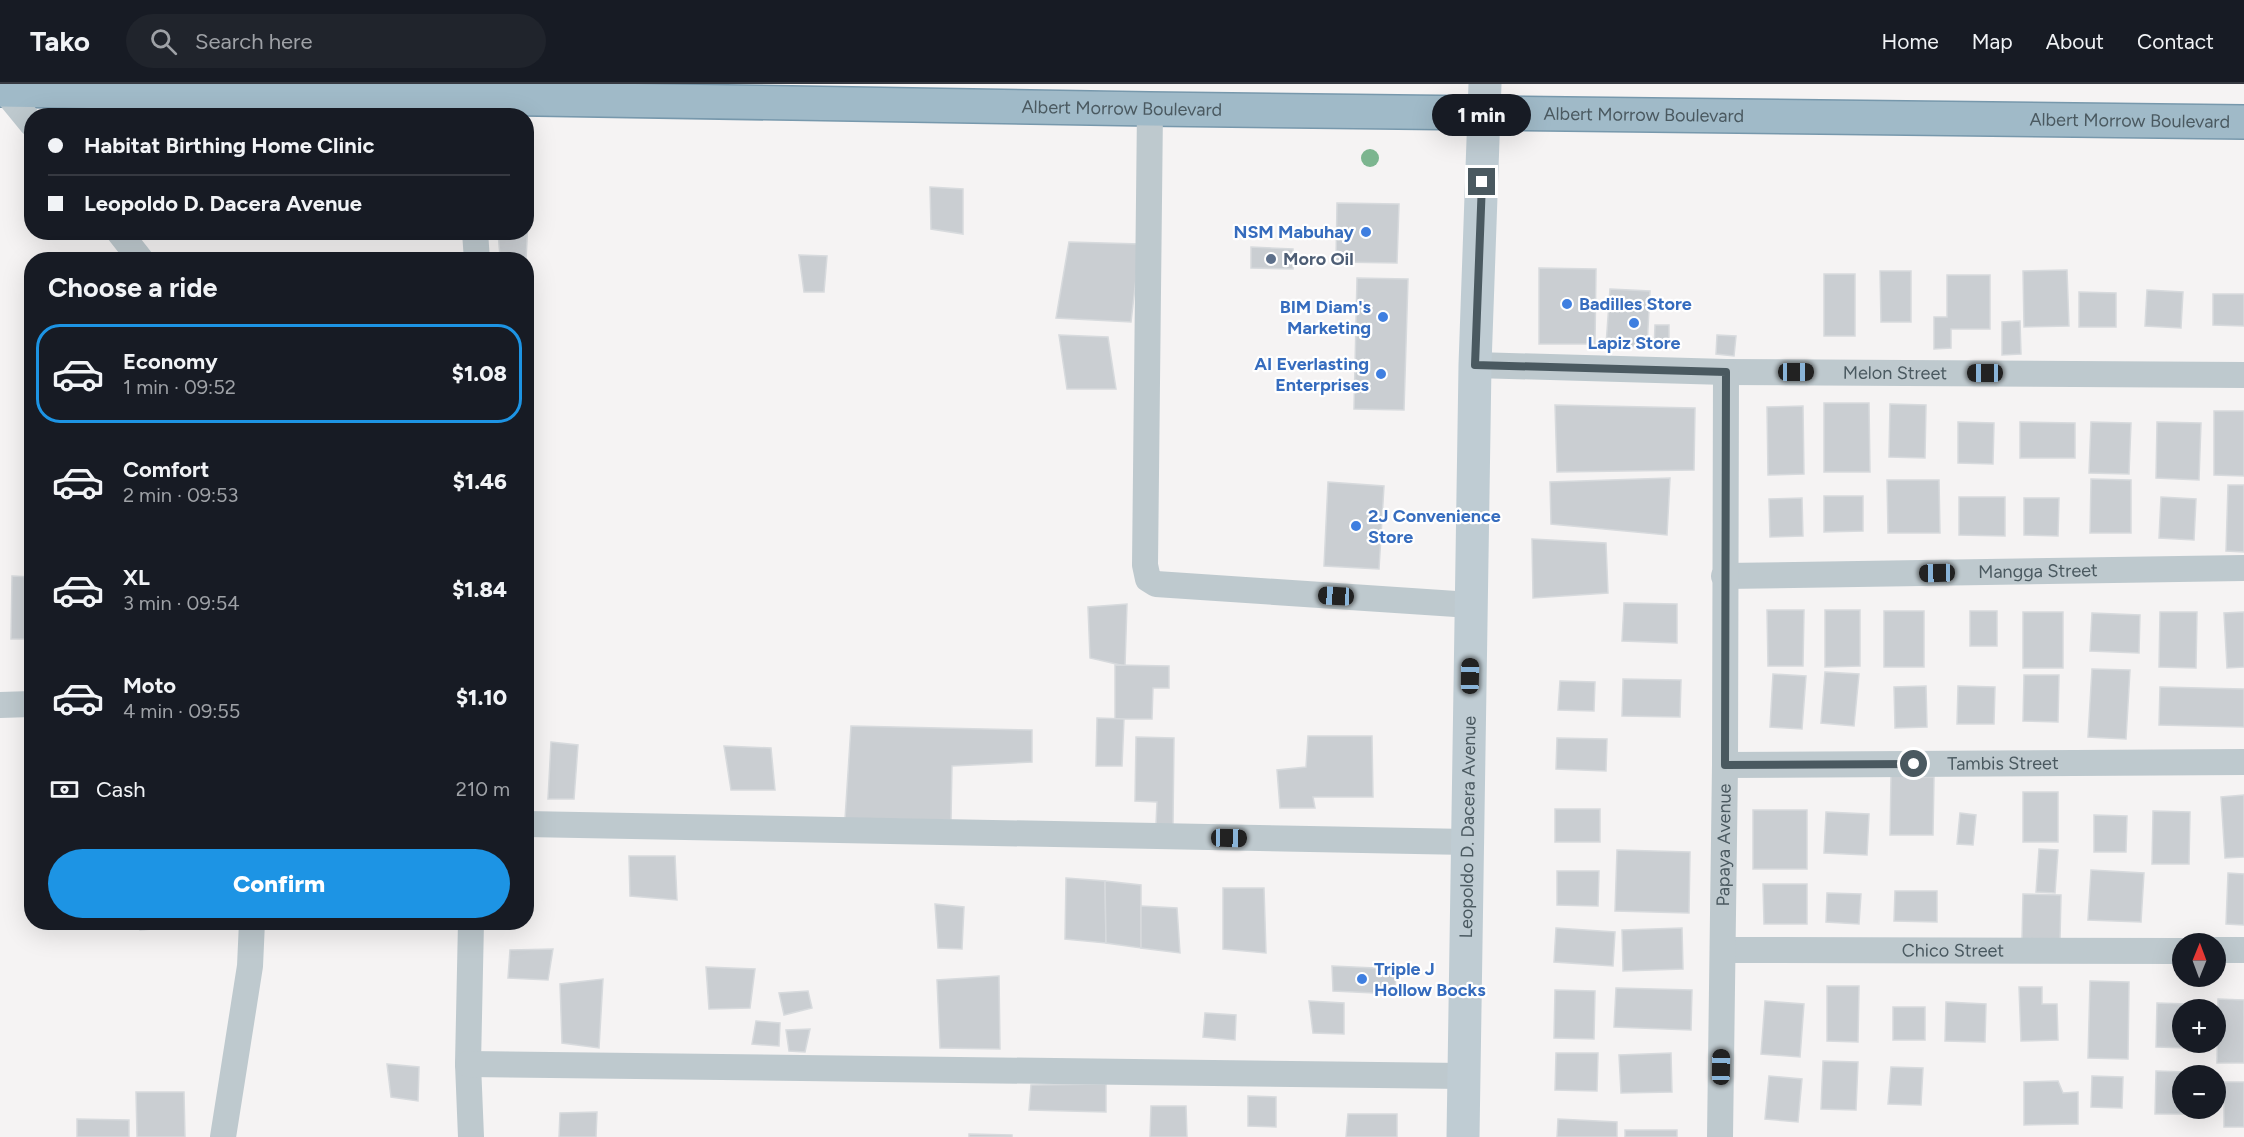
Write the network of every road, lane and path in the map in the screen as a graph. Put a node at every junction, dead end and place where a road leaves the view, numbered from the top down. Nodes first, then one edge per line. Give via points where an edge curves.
1 (2, 90) edge
2 (1484, 98) edge
3 (470, 99) edge
4 (1150, 109) junction
5 (24, 115) edge
6 (2244, 122) edge
7 (125, 240) edge
8 (135, 252) edge
9 (1475, 365) junction
10 (1726, 372) junction
11 (2244, 375) edge
12 (2244, 568) edge
13 (1724, 576) junction
14 (1471, 604) junction
15 (24, 704) edge
16 (0, 705) edge
17 (2244, 762) edge
18 (1725, 765) junction
19 (534, 824) edge
20 (1468, 842) junction
21 (252, 930) edge
22 (471, 930) edge
23 (1723, 950) junction
24 (2226, 950) edge
25 (2244, 950) edge
26 (2172, 951) edge
27 (468, 1064) junction
28 (1464, 1076) junction
29 (223, 1137) edge
30 (471, 1137) edge
31 (1463, 1137) edge
32 (1720, 1137) edge

1 - 3 highway, Albert Morrow Boulevard
1 - 5 street
2 - 4 highway, Albert Morrow Boulevard
2 - 6 highway, Albert Morrow Boulevard
2 - 9 main road, Leopoldo D. Dacera Avenue
3 - 4 highway, Albert Morrow Boulevard
4 - 14 street via 1145,565 1148,579 1156,584
7 - 8 street
9 - 10 street, Melon Street
9 - 14 main road, Leopoldo D. Dacera Avenue
10 - 11 street, Melon Street
10 - 13 street, Papaya Avenue
12 - 13 street, Mangga Street
13 - 18 street, Papaya Avenue
14 - 20 main road, Leopoldo D. Dacera Avenue
15 - 16 street
17 - 18 street, Tambis Street
18 - 23 street, Papaya Avenue
19 - 20 street
20 - 28 main road, Leopoldo D. Dacera Avenue
21 - 29 street via 250,966
22 - 27 street
23 - 26 street, Chico Street
23 - 32 street, Papaya Avenue
24 - 25 street
27 - 28 street
27 - 30 street
28 - 31 main road, Leopoldo D. Dacera Avenue

